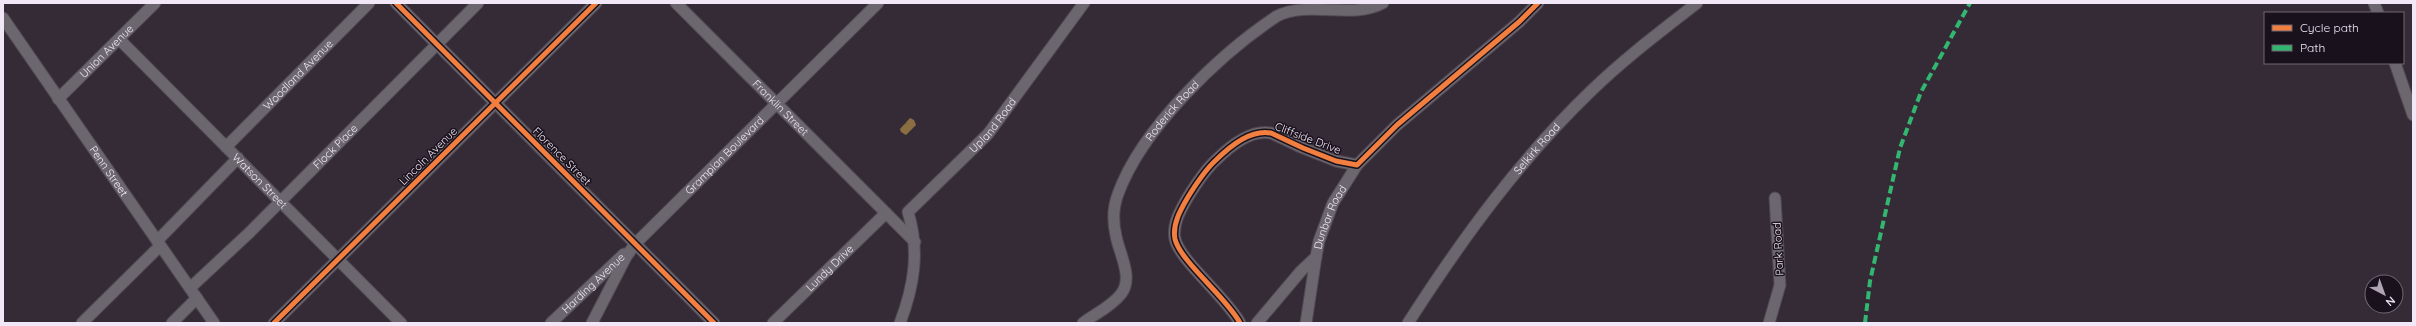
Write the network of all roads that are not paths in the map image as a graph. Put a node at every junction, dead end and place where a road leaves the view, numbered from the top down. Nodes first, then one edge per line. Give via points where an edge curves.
1 (155, 3) edge
2 (370, 3) edge
3 (396, 3) edge
4 (478, 3) edge
5 (596, 3) edge
6 (676, 3) edge
7 (878, 3) edge
8 (1084, 3) edge
9 (1383, 3) edge
10 (1538, 3) edge
11 (1697, 3) edge
12 (3, 18) edge
13 (119, 39) junction
14 (436, 44) junction
15 (2395, 64) edge
16 (58, 99) junction
17 (495, 103) junction
18 (776, 104) junction
19 (2413, 115) edge
20 (226, 147) junction
21 (238, 158) junction
22 (1357, 165) junction
23 (1775, 198) dead end
24 (280, 200) junction
25 (886, 213) junction
26 (915, 242) junction
27 (158, 243) junction
28 (635, 244) junction
29 (1316, 257) junction
30 (338, 259) junction
31 (190, 288) junction
32 (197, 298) junction
33 (82, 323) edge
34 (172, 323) edge
35 (214, 323) edge
36 (274, 323) edge
37 (401, 323) edge
38 (551, 323) edge
39 (592, 323) edge
40 (714, 323) edge
41 (774, 323) edge
42 (900, 323) edge
43 (1083, 323) edge
44 (1240, 323) edge
45 (1257, 323) edge
46 (1306, 323) edge
47 (1408, 323) edge
48 (1769, 323) edge

1 - 13 street, Union Avenue
2 - 20 street, Woodland Avenue
3 - 14 street, Florence Street
4 - 14 street, Flock Place
5 - 17 street, Lincoln Avenue
6 - 18 street, Franklin Street
7 - 18 street, Grampian Boulevard
8 - 26 street, Upland Road via 988,134 908,212
9 - 43 street, Roderick Road via 1368,9 1316,7 1287,11 1255,32 1189,91 1135,159 1118,194 1114,223 1126,272 1125,287 1114,301
10 - 22 street via 1397,125
11 - 47 street, Selkirk Road via 1618,66 1551,132 1482,215
12 - 16 street, Penn Street
13 - 16 street, Union Avenue
13 - 20 street, Watson Street
14 - 17 street, Florence Street
14 - 24 street, Flock Place
15 - 19 street
16 - 27 street, Penn Street
17 - 28 street, Florence Street
17 - 30 street, Lincoln Avenue
18 - 25 street, Franklin Street
18 - 28 street, Grampian Boulevard
20 - 21 street, Watson Street
21 - 24 street, Watson Street
21 - 27 street
22 - 29 street, Dunbar Road via 1333,203
22 - 44 street, Cliffside Drive via 1336,160 1262,131 1224,152 1196,185 1176,220 1175,239 1178,248 1228,303
23 - 48 street, Park Road via 1780,285
24 - 30 street, Watson Street
24 - 31 street, Flock Place
25 - 26 street
25 - 41 street, Lundy Drive
26 - 42 street, Upland Road via 914,273
27 - 31 street, Penn Street
27 - 33 street
28 - 38 street, Harding Avenue
28 - 39 street, Grampian Boulevard
28 - 40 street, Florence Street
29 - 45 street, Dunbar Road via 1300,271
29 - 46 street
30 - 36 street, Lincoln Avenue
30 - 37 street, Watson Street
31 - 32 street, Penn Street
32 - 34 street
32 - 35 street, Penn Street

